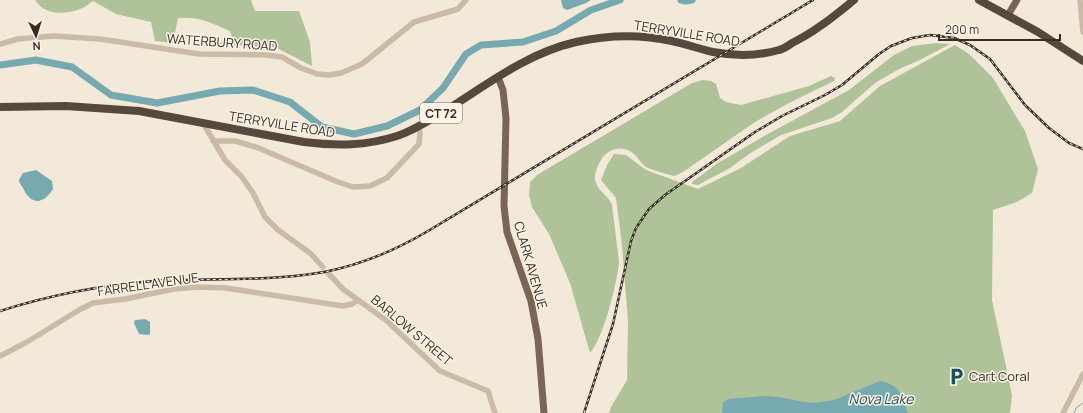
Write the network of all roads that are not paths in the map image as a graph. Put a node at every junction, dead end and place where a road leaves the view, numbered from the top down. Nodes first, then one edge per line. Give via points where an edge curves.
1 (466, 0) edge
2 (854, 0) edge
3 (979, 0) edge
4 (1017, 0) edge
5 (1080, 0) edge
6 (1008, 15) junction
7 (1083, 32) edge
8 (0, 44) edge
9 (1083, 61) edge
10 (498, 77) junction
11 (0, 107) edge
12 (203, 123) junction
13 (418, 126) junction
14 (213, 142) junction
15 (321, 265) tunnel mouth
16 (329, 274) tunnel mouth
17 (358, 300) junction
18 (0, 356) edge
19 (1083, 374) edge
20 (495, 413) edge
21 (544, 413) edge
22 (1063, 413) edge

1 - 8 street, WATERBURY ROAD via 458,9 414,22 362,64 329,75 301,68 282,57 198,54 100,39 54,36 18,39
2 - 10 highway, TERRYVILLE ROAD / CT 72 via 810,35 780,50 747,55 715,52 656,39 626,36 600,38 549,50 516,65
3 - 6 highway
4 - 6 main road
5 - 7 street
6 - 9 highway
10 - 13 highway, TERRYVILLE ROAD / CT 72
10 - 21 main road, CLARK AVENUE via 503,90 506,118 504,206 507,232 531,301 538,339
11 - 12 highway, TERRYVILLE ROAD / CT 72 via 66,106 139,111
12 - 13 highway, TERRYVILLE ROAD / CT 72 via 339,146 376,142
12 - 14 street
13 - 14 street via 419,144 386,178 370,186 353,187 338,182 256,147 235,141
14 - 15 street via 253,192 268,220 310,253
16 - 17 street, BARLOW STREET
17 - 18 street, FARRELL AVENUE via 343,306 226,288 174,289 90,304
17 - 20 street, BARLOW STREET via 387,321 440,371 488,391
19 - 22 street

